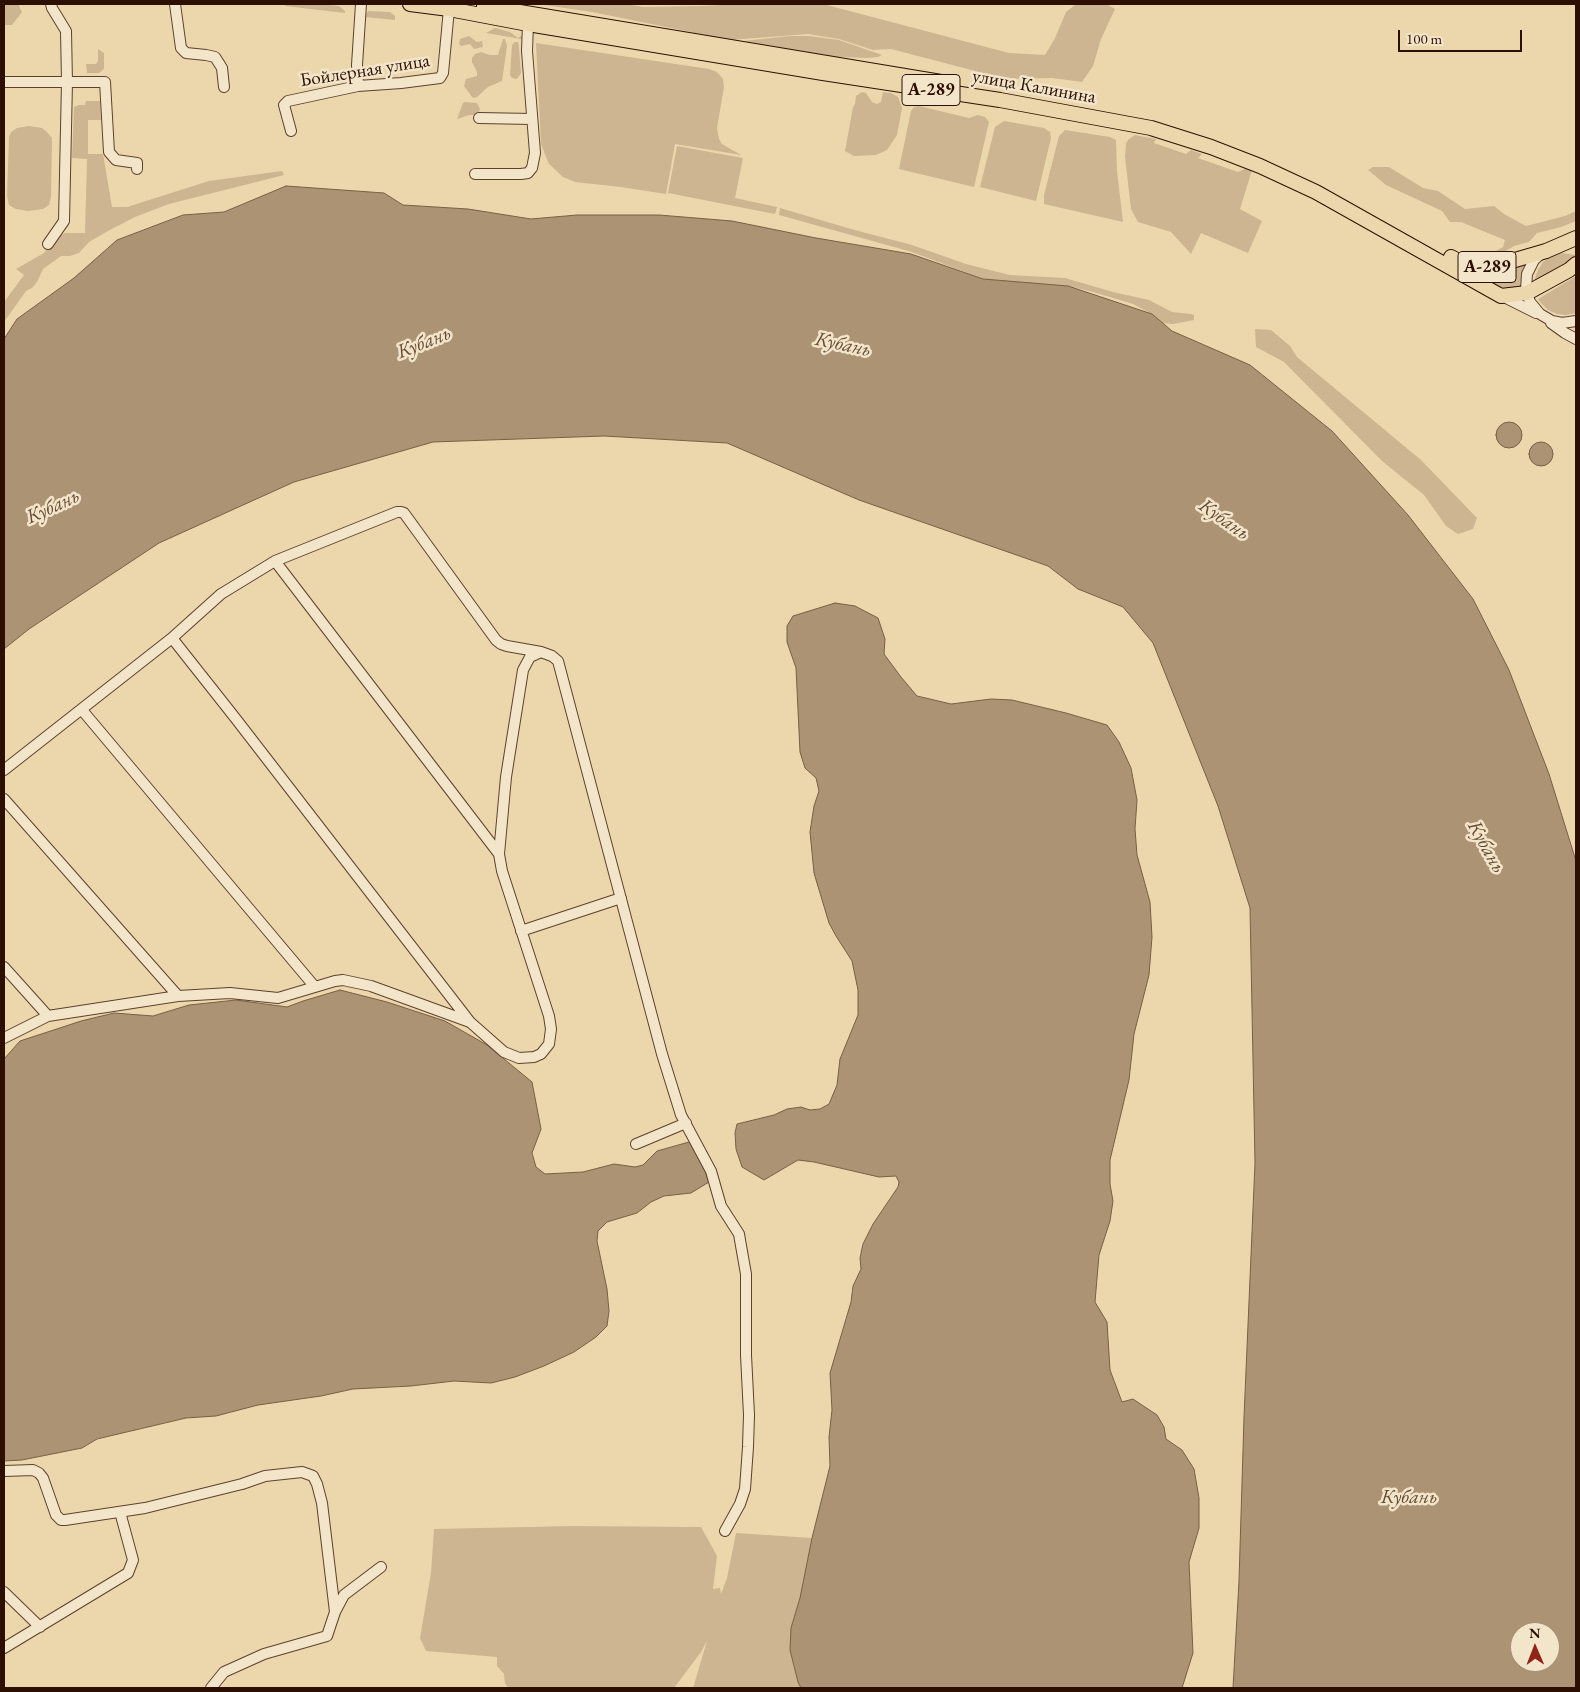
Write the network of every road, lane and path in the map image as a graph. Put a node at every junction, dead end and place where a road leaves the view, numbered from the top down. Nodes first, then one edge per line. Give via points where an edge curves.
1 (51, 4) edge
2 (175, 4) edge
3 (361, 4) edge
4 (410, 4) edge
5 (468, 4) edge
6 (449, 9) junction
7 (528, 24) junction
8 (4, 82) edge
9 (67, 82) junction
10 (358, 86) junction
11 (224, 87) dead end
12 (480, 118) dead end
13 (532, 118) junction
14 (291, 131) dead end
15 (137, 170) dead end
16 (475, 174) dead end
17 (1576, 238) edge
18 (48, 244) dead end
19 (1576, 248) edge
20 (1551, 249) junction
21 (1576, 264) edge
22 (1527, 294) junction
23 (1501, 296) junction
24 (1543, 316) junction
25 (1576, 321) edge
26 (1576, 339) edge
27 (275, 561) junction
28 (172, 638) junction
29 (541, 652) junction
30 (82, 710) junction
31 (4, 770) edge
32 (4, 799) edge
33 (499, 854) junction
34 (621, 898) junction
35 (521, 931) junction
36 (4, 967) edge
37 (315, 987) junction
38 (178, 996) junction
39 (48, 1016) junction
40 (470, 1022) junction
41 (4, 1038) edge
42 (686, 1123) junction
43 (636, 1144) dead end
44 (4, 1471) edge
45 (120, 1512) junction
46 (725, 1531) dead end
47 (381, 1567) dead end
48 (4, 1592) edge
49 (335, 1612) junction
50 (40, 1627) junction
51 (4, 1648) edge
52 (211, 1688) edge

1 - 9 street via 66,31
2 - 11 street via 181,48 186,53 215,57 222,68
3 - 10 street
4 - 6 highway, улица Калинина / А-289
5 - 20 highway, улица Калинина / А-289 via 1002,91 1153,120 1214,138 1263,158 1464,264 1491,266
6 - 7 highway, улица Калинина / А-289
6 - 10 street, Бойлерная улица via 440,78
7 - 13 street
7 - 23 highway, улица Калинина / А-289 via 1000,100 1151,128 1211,146 1308,189
8 - 9 street
9 - 15 street via 105,82 109,152 116,160 137,163
9 - 18 street via 64,222
10 - 14 street, Бойлерная улица via 288,101 284,105
12 - 13 street
13 - 16 street via 535,153 528,172
17 - 20 highway, улица Калинина
19 - 20 street, А-289
20 - 22 street via 1536,258 1530,267
21 - 22 highway
22 - 23 highway
22 - 24 street via 1532,306
23 - 24 street, улица Калинина / А-289
24 - 25 street, А-289 via 1559,323
24 - 26 street, улица Калинина
27 - 28 street via 221,594
27 - 29 street via 401,512 496,640 507,646
27 - 33 street
28 - 30 street
28 - 40 street
29 - 33 street via 530,657 523,670 506,777
29 - 34 street via 558,661
30 - 31 street
30 - 37 street
32 - 38 street
33 - 35 street
34 - 35 street
34 - 42 street via 662,1054
35 - 40 street via 549,1016 552,1029 549,1044 534,1058 519,1058 504,1052
36 - 39 street
37 - 38 street via 278,998 230,993
37 - 40 street via 349,981
38 - 39 street
39 - 41 street
42 - 43 street
42 - 46 street via 711,1171 721,1206 739,1234 746,1274 750,1415 745,1489
44 - 45 street via 33,1470 39,1473 61,1520
45 - 49 street via 265,1476 302,1472 313,1476 322,1503
45 - 50 street via 133,1560 128,1573
47 - 49 street via 344,1595
48 - 50 street
49 - 52 street via 327,1636 264,1654 224,1672
50 - 51 street

